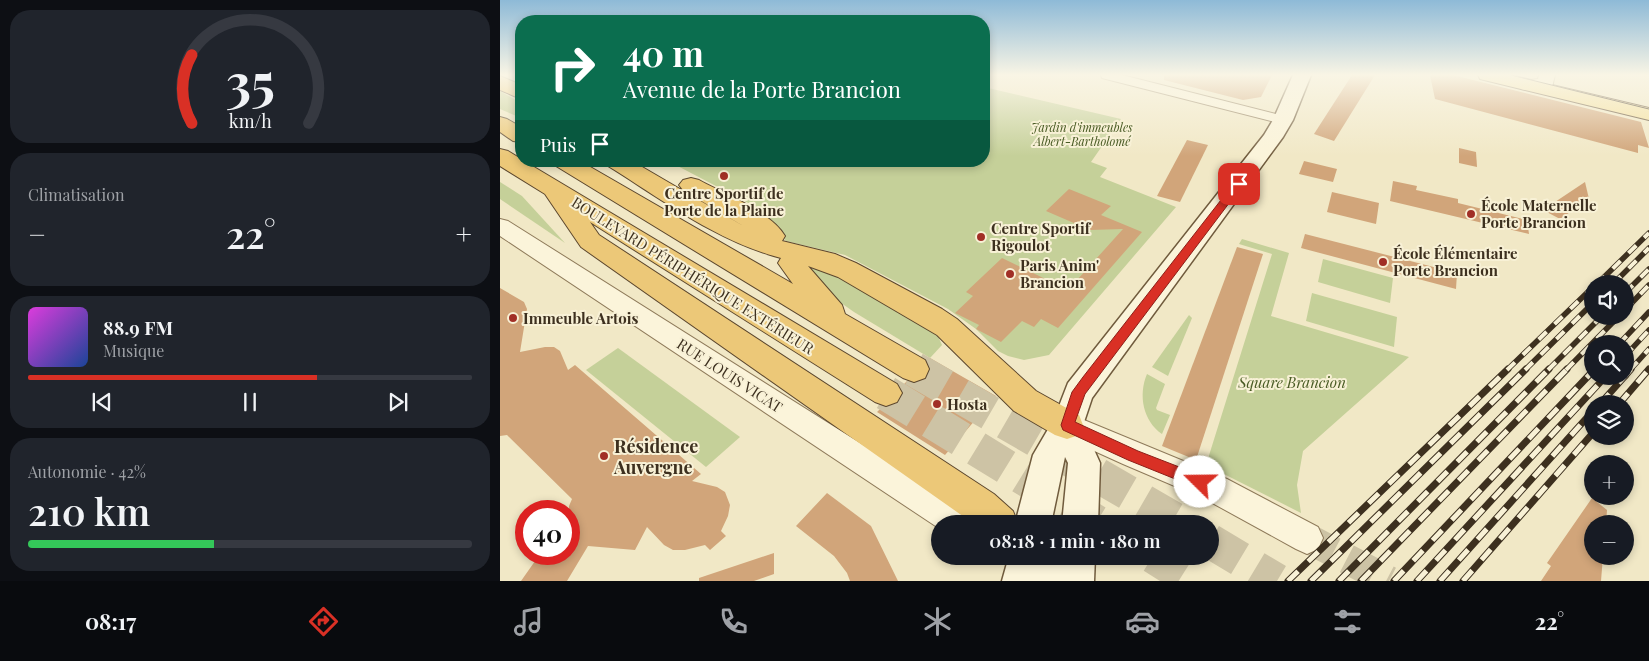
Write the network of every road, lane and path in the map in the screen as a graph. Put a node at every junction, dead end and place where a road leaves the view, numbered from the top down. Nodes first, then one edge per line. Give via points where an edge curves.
1 (1214, 102) edge
2 (1291, 102) edge
3 (1601, 102) edge
4 (1606, 104) junction
5 (1649, 114) edge
6 (1649, 118) edge
7 (500, 119) edge
8 (1283, 120) junction
9 (500, 123) edge
10 (515, 124) edge
11 (515, 132) edge
12 (500, 156) edge
13 (515, 165) edge
14 (517, 167) edge
15 (574, 167) edge
16 (626, 167) edge
17 (657, 167) edge
18 (554, 190) junction
19 (504, 234) edge
20 (772, 236) dead end
21 (791, 262) dead end
22 (844, 328) junction
23 (914, 369) tunnel mouth
24 (886, 394) tunnel mouth
25 (1067, 425) junction
26 (946, 515) edge
27 (990, 515) edge
28 (1035, 515) edge
29 (1081, 515) edge
30 (1306, 538) tunnel mouth
31 (1025, 565) edge
32 (1048, 565) edge
33 (1076, 565) edge
34 (1021, 581) edge
35 (1070, 581) edge
36 (1075, 581) edge

1 - 8 street
2 - 8 main road
3 - 4 main road
4 - 5 main road
4 - 6 main road
7 - 10 highway
8 - 25 main road via 1254,164 1087,380
9 - 11 highway
12 - 13 highway, BOULEVARD PÉRIPHÉRIQUE EXTÉRIEUR
14 - 18 highway, BOULEVARD PÉRIPHÉRIQUE EXTÉRIEUR
15 - 22 highway
16 - 25 highway via 736,233 767,246 826,261 847,270 932,317 1025,401
17 - 20 highway via 748,216
18 - 24 highway, BOULEVARD PÉRIPHÉRIQUE EXTÉRIEUR
18 - 27 highway via 590,241
19 - 26 street, RUE LOUIS VICAT
21 - 22 highway
22 - 23 highway
25 - 28 main road via 1049,455
25 - 29 main road via 1084,463
25 - 30 street via 1216,489
31 - 34 main road
32 - 35 main road
33 - 36 main road

